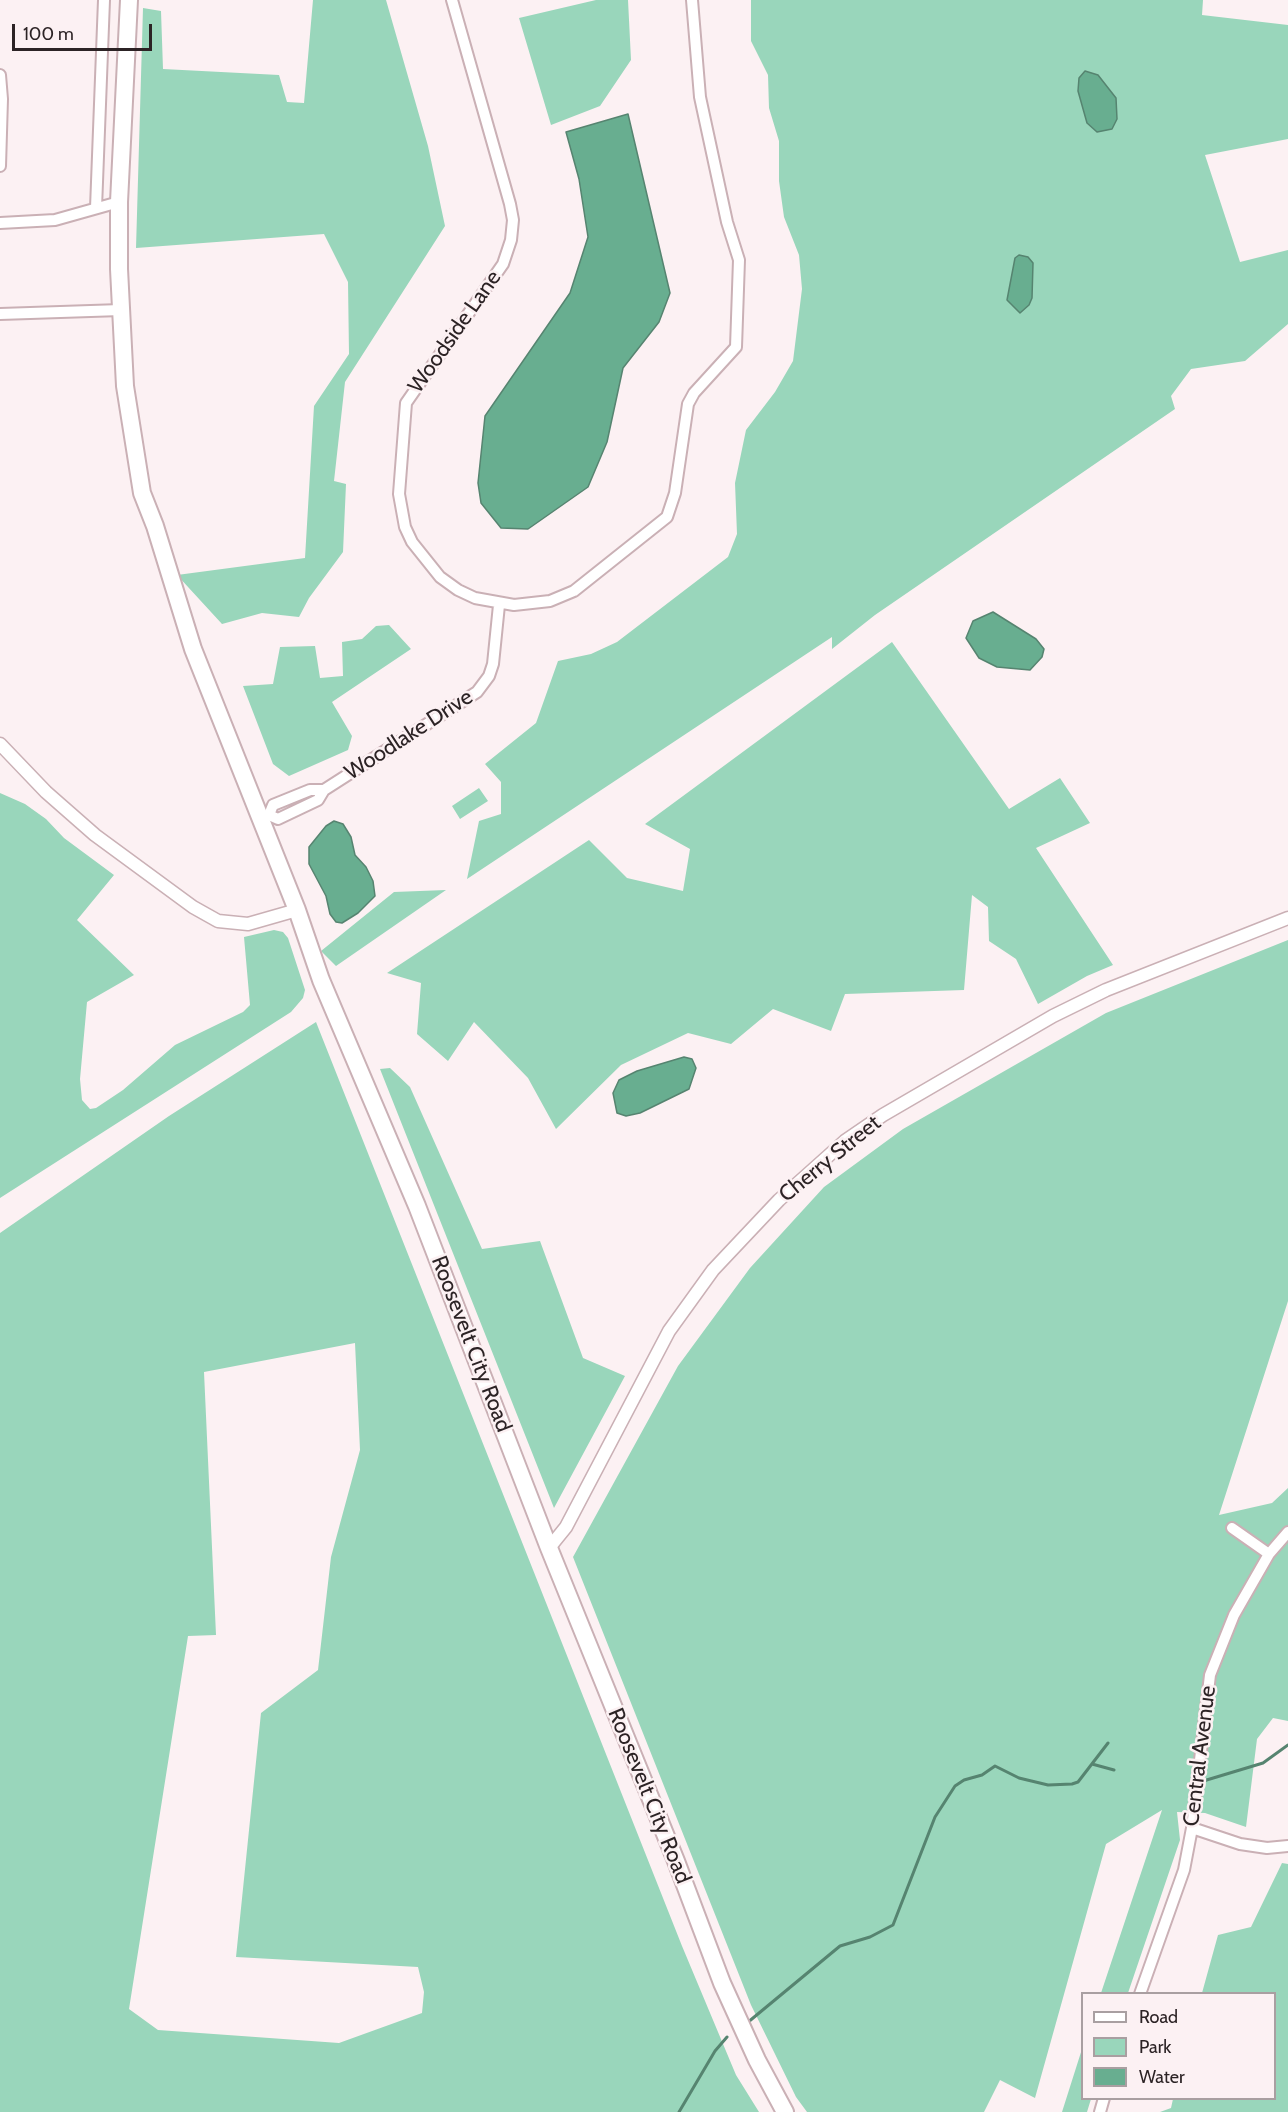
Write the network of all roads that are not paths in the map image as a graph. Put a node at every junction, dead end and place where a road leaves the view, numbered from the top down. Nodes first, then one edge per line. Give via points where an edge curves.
1 (104, 0) edge
2 (129, 0) edge
3 (452, 0) edge
4 (692, 0) edge
5 (0, 75) edge
6 (0, 166) edge
7 (119, 202) junction
8 (96, 208) junction
9 (0, 223) edge
10 (121, 310) junction
11 (0, 314) edge
12 (499, 604) junction
13 (0, 744) edge
14 (265, 817) junction
15 (297, 910) junction
16 (1288, 918) edge
17 (1232, 1528) dead end
18 (1288, 1532) edge
19 (549, 1548) junction
20 (1269, 1554) junction
21 (1192, 1828) junction
22 (1288, 1846) edge
23 (1141, 1992) edge
24 (785, 2112) edge

1 - 8 street
2 - 7 main road, Roosevelt City Road
3 - 12 street, Woodside Lane via 510,204 511,240 503,264 406,403 399,494 405,527 428,564 458,590
4 - 12 street, Woodside Lane via 700,97 739,260 736,347 688,404 675,494 667,517 574,591 530,605
5 - 6 street
7 - 8 street
7 - 10 main road, Roosevelt City Road
8 - 9 street via 44,222
10 - 11 street
10 - 14 main road, Roosevelt City Road via 127,407 142,493 193,649
12 - 14 street, Woodlake Drive via 493,663 477,692 324,790 318,800 278,819
13 - 15 street via 95,835 218,921 248,924
14 - 15 main road, Roosevelt City Road
15 - 19 main road, Roosevelt City Road via 321,980 425,1226
16 - 19 street, Cherry Street via 1115,986 1053,1016 883,1115 837,1148 779,1200 700,1287 669,1331 566,1527
17 - 20 street
18 - 20 street, Central Avenue
19 - 24 main road, Roosevelt City Road via 722,1983
20 - 21 street, Central Avenue via 1234,1615 1210,1675
21 - 22 street via 1240,1844
21 - 23 street, Central Avenue via 1184,1870

